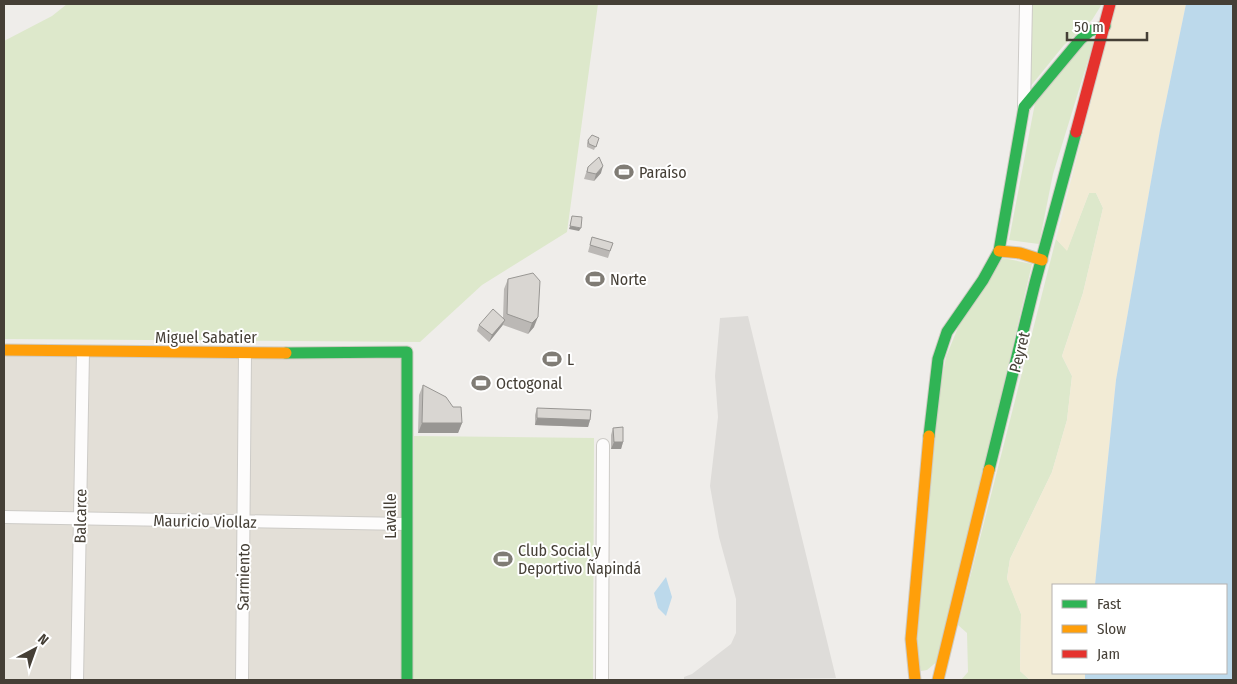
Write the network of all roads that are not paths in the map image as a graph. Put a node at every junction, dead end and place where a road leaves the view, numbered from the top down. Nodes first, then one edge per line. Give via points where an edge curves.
1 (1026, 4) edge
2 (1110, 4) edge
3 (1105, 26) junction
4 (1024, 107) junction
5 (999, 251) junction
6 (1042, 260) junction
7 (4, 350) edge
8 (83, 352) junction
9 (407, 352) joint
10 (245, 354) junction
11 (603, 445) dead end
12 (4, 517) edge
13 (80, 518) junction
14 (244, 521) junction
15 (406, 524) junction
16 (77, 680) edge
17 (242, 680) edge
18 (407, 680) edge
19 (602, 680) edge
20 (915, 680) edge
21 (938, 680) edge

1 - 4 street
2 - 3 street, Peyret
3 - 4 street via 1090,31 1080,40
3 - 6 street, Peyret
4 - 5 street
5 - 6 street
5 - 20 street via 947,332 938,360 911,639
6 - 21 street, Peyret
7 - 8 street, Miguel Sabatier
8 - 10 street, Miguel Sabatier
8 - 13 street, Balcarce
9 - 10 street, Miguel Sabatier
9 - 15 street, Lavalle
10 - 14 street, Sarmiento
11 - 19 street
12 - 13 street, Mauricio Viollaz
13 - 14 street, Mauricio Viollaz
13 - 16 street, Balcarce
14 - 15 street, Mauricio Viollaz
14 - 17 street, Sarmiento
15 - 18 street, Lavalle

